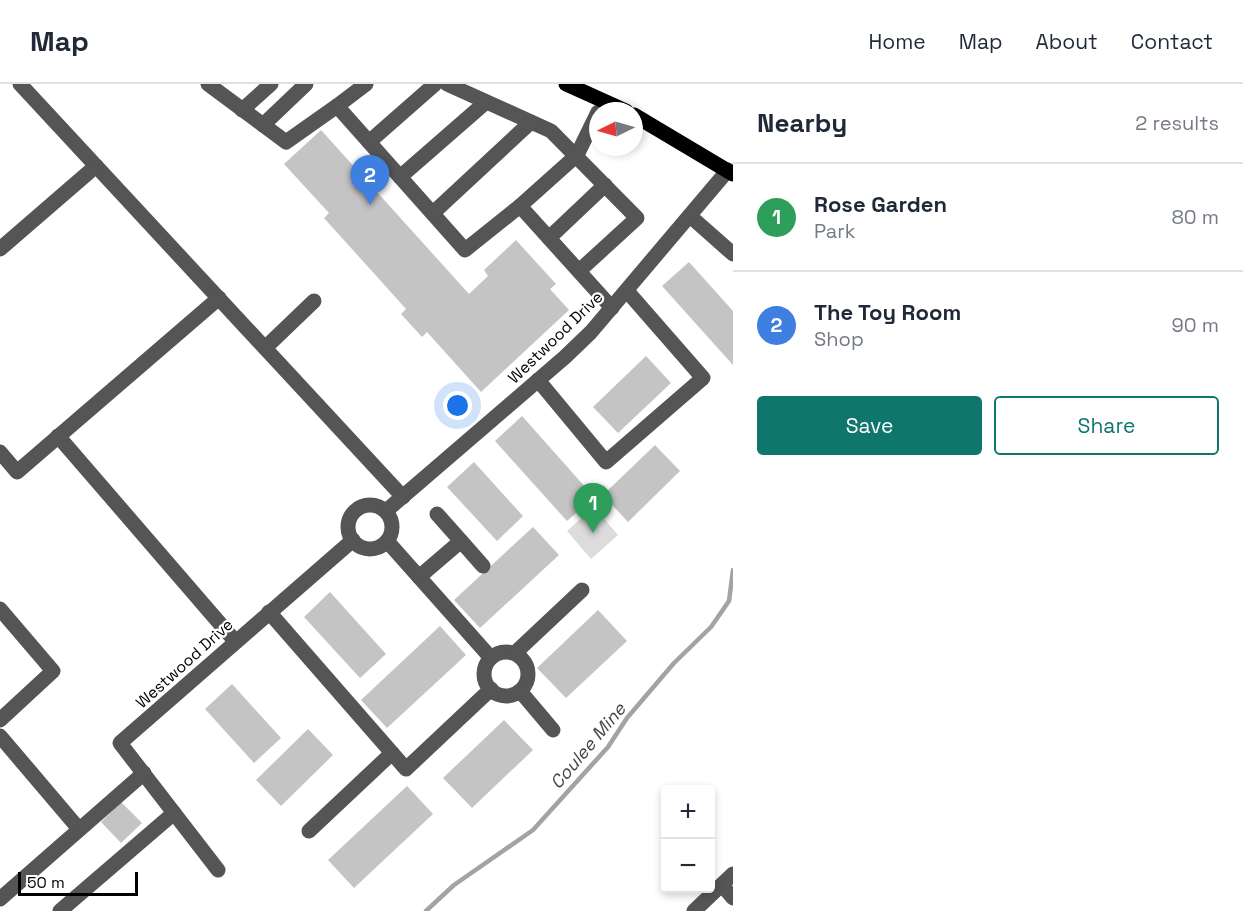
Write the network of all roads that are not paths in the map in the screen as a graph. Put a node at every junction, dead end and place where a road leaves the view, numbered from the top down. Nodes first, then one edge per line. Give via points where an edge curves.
1 (208, 84) edge
2 (271, 84) edge
3 (306, 84) edge
4 (366, 84) edge
5 (435, 84) edge
6 (447, 84) edge
7 (566, 84) edge
8 (28, 87) edge
9 (486, 102) junction
10 (592, 102) edge
11 (337, 106) junction
12 (242, 110) junction
13 (643, 120) edge
14 (531, 122) junction
15 (263, 125) junction
16 (589, 130) edge
17 (369, 142) junction
18 (576, 155) junction
19 (96, 166) junction
20 (731, 172) edge
21 (400, 177) junction
22 (605, 185) junction
23 (520, 206) junction
24 (433, 213) junction
25 (690, 216) junction
26 (549, 238) junction
27 (0, 249) edge
28 (733, 254) edge
29 (579, 271) junction
30 (627, 291) junction
31 (219, 298) junction
32 (314, 301) dead end
33 (612, 308) junction
34 (265, 348) junction
35 (538, 380) junction
36 (58, 436) junction
37 (0, 452) edge
38 (403, 497) junction
39 (386, 511) junction
40 (437, 514) dead end
41 (352, 540) junction
42 (387, 541) junction
43 (461, 541) junction
44 (483, 566) dead end
45 (419, 577) junction
46 (582, 590) dead end
47 (0, 609) edge
48 (269, 612) junction
49 (235, 641) junction
50 (515, 653) junction
51 (491, 658) junction
52 (490, 689) junction
53 (519, 691) junction
54 (0, 720) edge
55 (553, 729) dead end
56 (0, 736) edge
57 (392, 753) junction
58 (144, 773) junction
59 (174, 813) junction
60 (79, 829) junction
61 (309, 831) dead end
62 (218, 870) dead end
63 (727, 880) edge
64 (0, 898) edge
65 (733, 898) edge
66 (60, 911) edge
67 (694, 911) edge

1 - 12 street
2 - 12 street
3 - 15 street
4 - 11 street
5 - 17 street
6 - 9 street
7 - 10 main road
8 - 19 street
9 - 14 street
9 - 21 street
11 - 15 street via 286,142
11 - 17 street
12 - 15 street
13 - 20 main road
14 - 18 street via 551,131
14 - 24 street
16 - 18 street
17 - 21 street
18 - 22 street
18 - 23 street
19 - 27 street
19 - 31 street
20 - 25 street, Westwood Drive
21 - 24 street
22 - 26 street
22 - 29 street via 637,218
23 - 24 street via 465,250
23 - 26 street
25 - 28 street
25 - 30 street, Westwood Drive
26 - 29 street
29 - 33 street
30 - 33 street, Westwood Drive
30 - 35 street via 703,378 606,462
31 - 34 street
31 - 36 street
32 - 34 street
33 - 35 street, Westwood Drive via 591,333
34 - 38 street
35 - 38 street, Westwood Drive
36 - 37 street via 17,472
36 - 49 street
38 - 39 street, Westwood Drive
39 - 41 street via 372,504 358,508 349,519
39 - 42 street via 392,524
40 - 43 street
41 - 42 street via 371,549
41 - 48 street, Westwood Drive
42 - 45 street
43 - 44 street
43 - 45 street
45 - 51 street
46 - 50 street
47 - 54 street via 53,671
48 - 49 street, Westwood Drive
48 - 57 street
49 - 58 street, Westwood Drive via 120,743
50 - 51 street via 500,652
50 - 53 street via 528,671 525,685
51 - 52 street via 484,673
52 - 53 street via 506,696
52 - 57 street via 406,769
53 - 55 street
56 - 60 street
57 - 61 street
58 - 59 street
58 - 60 street
59 - 62 street
59 - 66 street
60 - 64 street
63 - 65 street
63 - 67 street

